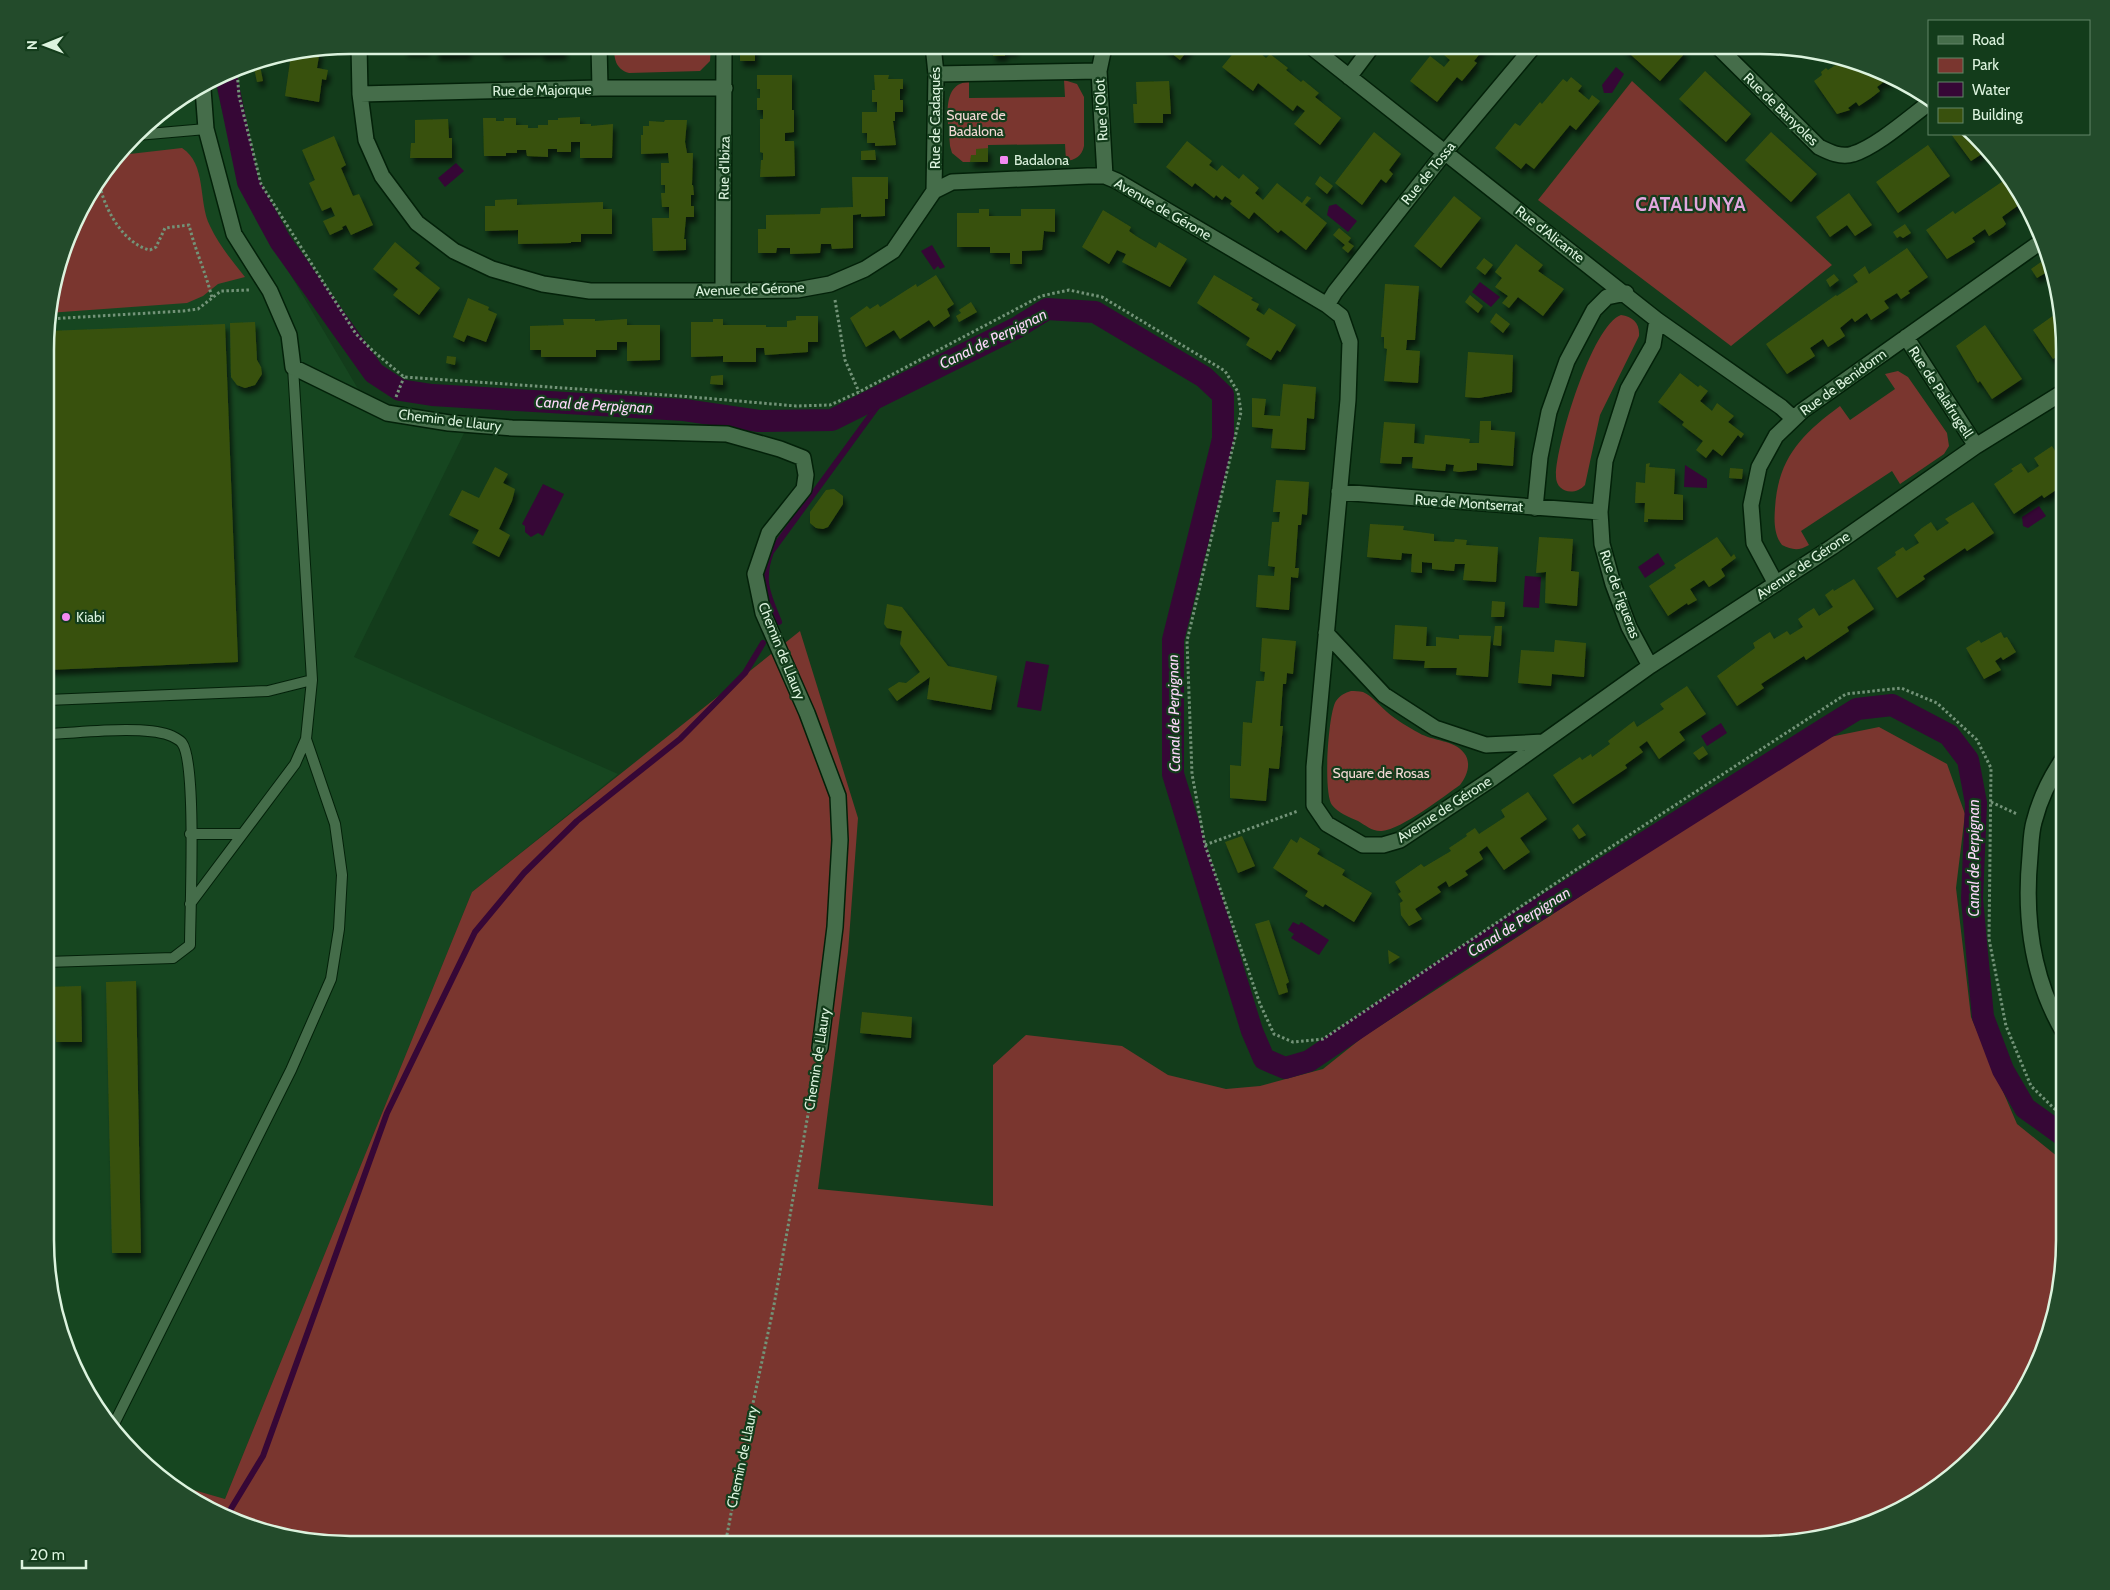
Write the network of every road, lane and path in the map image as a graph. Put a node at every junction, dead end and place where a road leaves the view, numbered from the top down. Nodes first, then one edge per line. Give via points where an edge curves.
1 (359, 54) edge
2 (599, 54) edge
3 (724, 54) edge
4 (934, 54) edge
5 (1103, 54) edge
6 (1320, 54) edge
7 (1367, 54) edge
8 (1527, 54) edge
9 (1725, 54) edge
10 (1099, 71) junction
11 (936, 74) junction
12 (237, 76) edge
13 (1349, 77) junction
14 (600, 88) junction
15 (725, 88) junction
16 (203, 92) edge
17 (360, 94) junction
18 (1926, 105) edge
19 (206, 129) junction
20 (148, 134) edge
21 (1445, 152) junction
22 (1105, 176) junction
23 (101, 191) edge
24 (934, 191) junction
25 (2037, 245) edge
26 (834, 282) junction
27 (270, 291) junction
28 (723, 291) junction
29 (1626, 293) junction
30 (212, 298) junction
31 (1327, 305) junction
32 (55, 319) edge
33 (1658, 320) junction
34 (1906, 337) junction
35 (293, 367) junction
36 (404, 376) junction
37 (859, 392) junction
38 (2056, 397) edge
39 (395, 400) dead end
40 (1793, 418) junction
41 (1976, 446) junction
42 (1338, 492) junction
43 (1535, 508) junction
44 (1600, 512) junction
45 (1776, 584) junction
46 (1326, 633) junction
47 (1650, 666) junction
48 (312, 680) junction
49 (54, 700) edge
50 (54, 734) edge
51 (306, 739) junction
52 (1543, 742) junction
53 (2056, 770) edge
54 (1991, 802) junction
55 (1314, 806) junction
56 (2034, 822) junction
57 (190, 834) junction
58 (242, 834) junction
59 (1205, 845) junction
60 (190, 904) junction
61 (54, 962) edge
62 (2056, 1019) edge
63 (820, 1048) joint
64 (2056, 1110) edge
65 (116, 1421) edge
66 (727, 1536) edge

1 - 17 street, Avenue de Gérone
2 - 14 street
3 - 15 street, Rue d'Ibiza
4 - 11 street, Rue de Cadaqués
5 - 10 street, Rue d'Olot
6 - 13 street, Rue d'Alicante
7 - 13 street
8 - 21 street, Rue de Tossa
9 - 18 street, Rue de Banyoles via 1819,147 1834,154 1852,154
10 - 11 street
10 - 22 street, Rue d'Olot
11 - 24 street, Rue de Cadaqués
12 - 36 path via 239,96 261,184 356,334
13 - 21 street, Rue d'Alicante
14 - 15 street, Rue de Majorque
14 - 17 street, Rue de Majorque
15 - 28 street, Rue d'Ibiza
16 - 19 street
17 - 28 street, Avenue de Gérone via 366,140 382,176 417,222 454,251 492,269 543,284 590,291
19 - 20 lane
19 - 27 street via 234,234
21 - 29 street, Rue d'Alicante
21 - 31 street, Rue de Tossa
22 - 24 street, Avenue de Gérone via 952,182
22 - 31 street, Avenue de Gérone
23 - 30 path via 112,217 129,239 142,248 150,250 156,247 165,228 189,225
24 - 26 street, Avenue de Gérone via 893,251 865,269
25 - 34 street, Rue de Benidorm
26 - 28 street, Avenue de Gérone via 797,290
26 - 37 path via 844,360
27 - 30 path via 230,289
27 - 35 street via 289,335
29 - 33 street, Rue d'Alicante
29 - 43 street via 1607,297 1594,310 1567,361 1549,412
30 - 32 path via 198,309 184,312
31 - 42 street, Avenue de Gérone via 1341,316 1350,342 1348,400
33 - 40 street, Rue d'Alicante
33 - 44 street, Rue de Figueras via 1653,345 1628,389 1605,461
34 - 40 street, Rue de Benidorm
34 - 41 street, Rue de Palafrugell
35 - 48 lane
35 - 63 street, Chemin de Llaury via 387,413 449,423 512,428 727,434 803,458 804,489 769,533 755,574 764,613 838,796 840,840 835,927
36 - 37 path via 796,406 830,405
36 - 39 path
37 - 59 path via 1041,296 1069,290 1102,297 1225,371 1238,392 1240,412 1187,640 1192,774
38 - 41 street, Avenue de Gérone
40 - 45 street, Rue de Benidorm via 1776,436 1759,467 1751,506 1754,543
41 - 45 street, Avenue de Gérone
42 - 43 street, Rue de Montserrat
42 - 46 street, Avenue de Gérone
43 - 44 street, Rue de Montserrat
44 - 47 street, Rue de Figueras via 1602,544 1613,584 1629,626
45 - 47 street, Avenue de Gérone
46 - 52 street via 1384,695 1435,728 1486,744
46 - 55 street, Avenue de Gérone via 1314,767
47 - 52 street, Avenue de Gérone
48 - 49 lane via 268,691
48 - 51 lane
50 - 57 lane via 140,731 170,735 182,743 189,767
51 - 58 lane via 295,764
51 - 65 lane via 335,824 342,875 339,929 331,979 291,1070
52 - 55 street, Avenue de Gérone via 1400,840 1383,845 1364,845 1326,824
53 - 56 street
54 - 56 path
54 - 59 path via 1991,768 1977,740 1937,703 1901,688 1846,694 1323,1039 1293,1042 1274,1034 1264,1012
54 - 64 path via 1989,939 2006,1026 2031,1086
55 - 59 path
56 - 62 street via 2027,888 2032,949
57 - 58 lane
57 - 60 lane
58 - 60 lane
60 - 61 lane via 190,945 173,958
63 - 66 path, Chemin de Llaury via 774,1305

